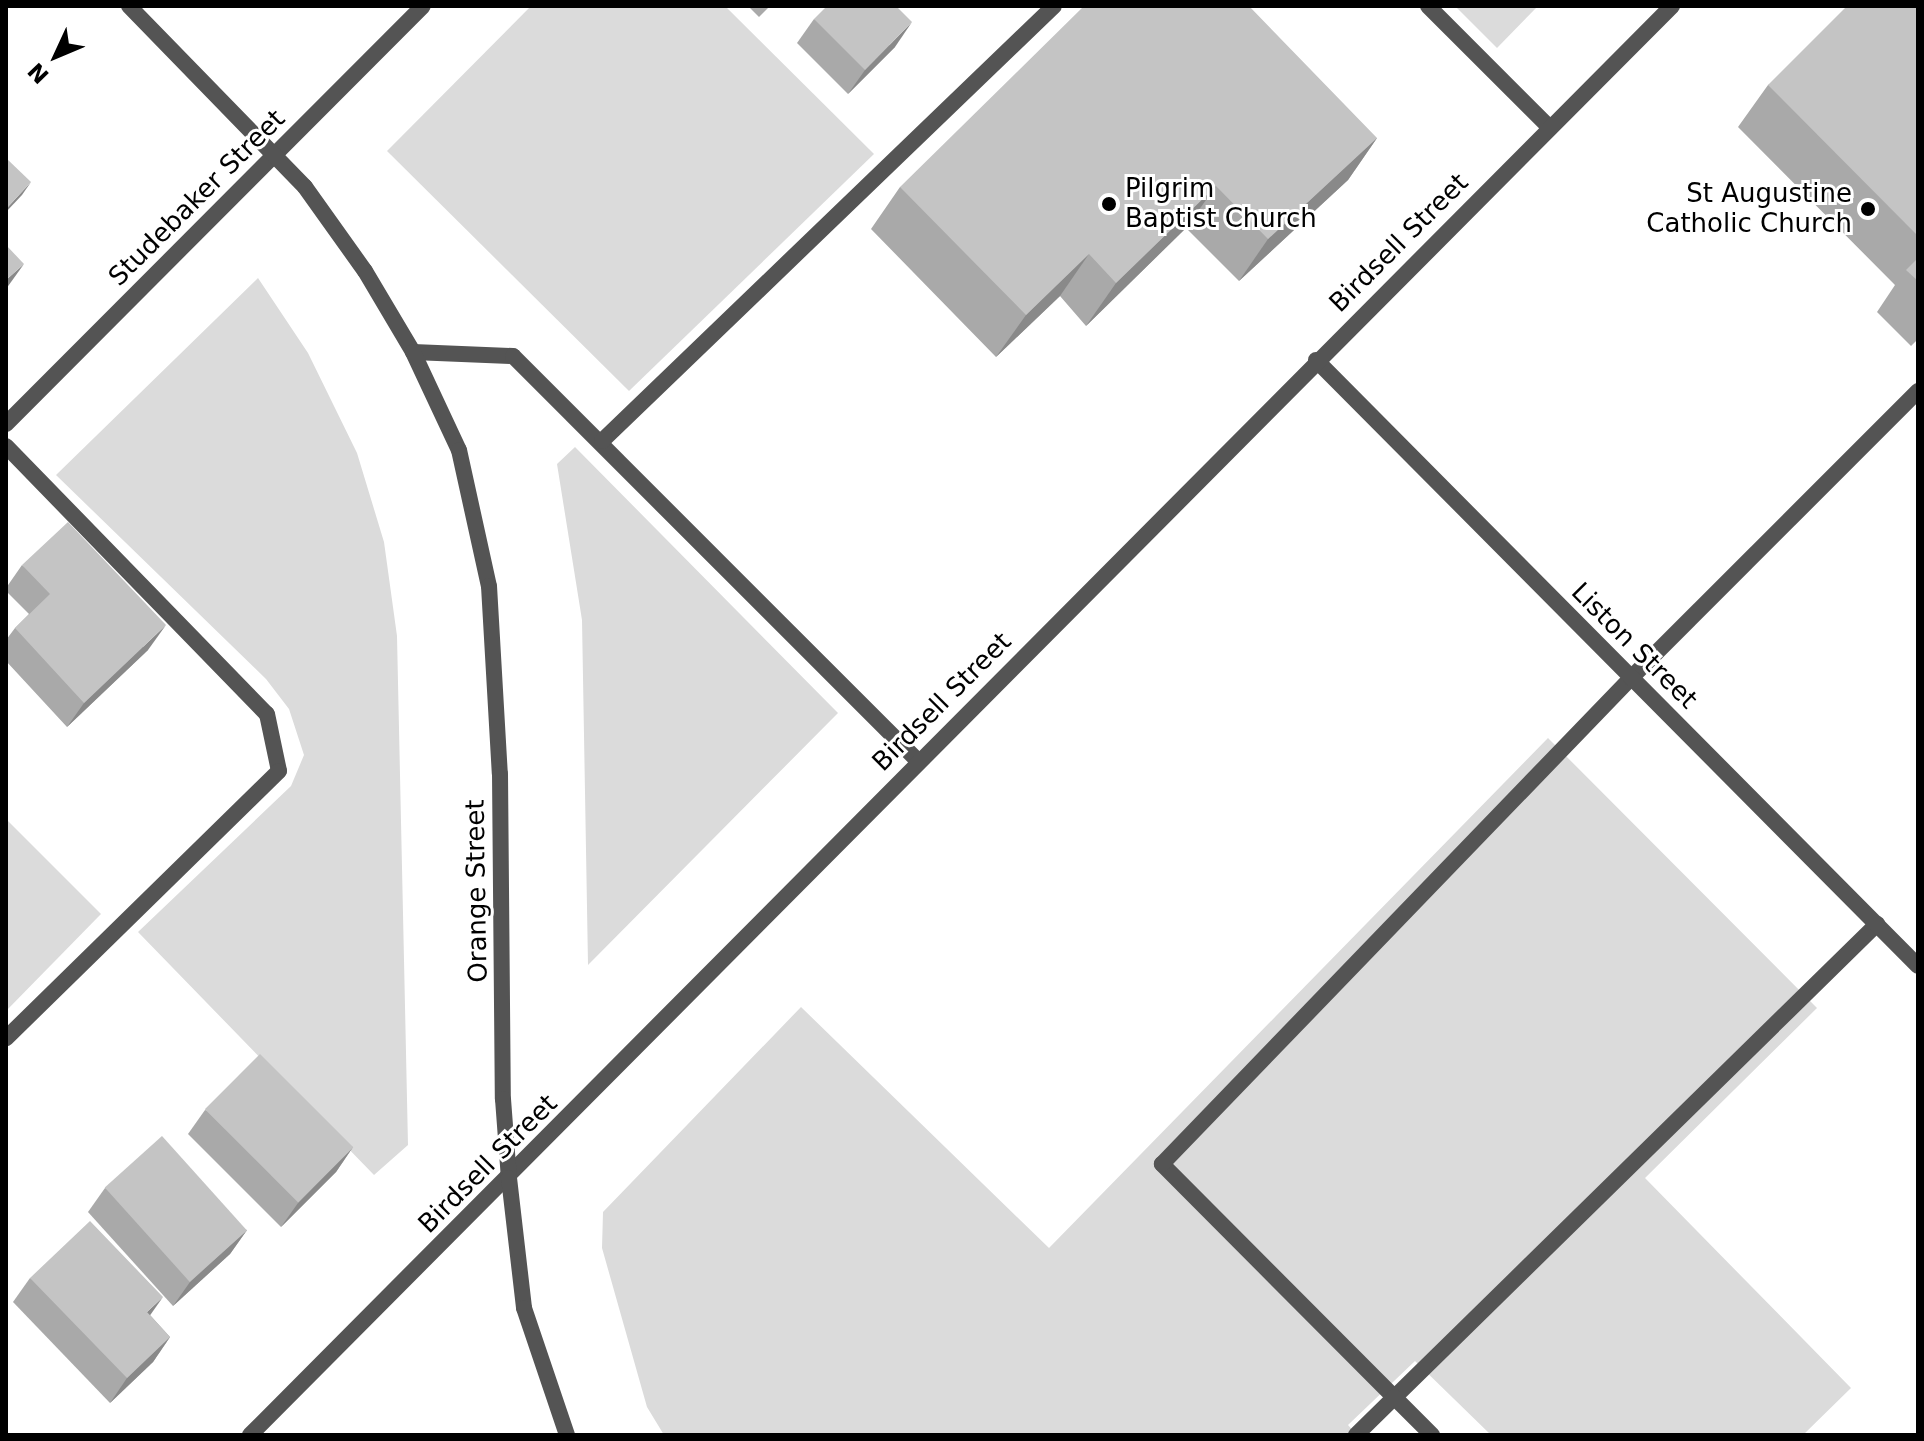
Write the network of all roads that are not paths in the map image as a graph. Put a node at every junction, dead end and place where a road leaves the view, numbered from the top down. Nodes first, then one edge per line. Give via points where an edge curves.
1 (129, 6) edge
2 (423, 6) edge
3 (1054, 6) edge
4 (1428, 6) edge
5 (1672, 6) edge
6 (1549, 127) junction
7 (274, 154) junction
8 (413, 352) junction
9 (1316, 360) junction
10 (1918, 391) edge
11 (6, 424) edge
12 (602, 441) junction
13 (6, 446) edge
14 (1631, 678) junction
15 (917, 760) junction
16 (1877, 924) junction
17 (1918, 966) edge
18 (6, 1038) edge
19 (509, 1178) junction
20 (1394, 1397) junction
21 (250, 1435) edge
22 (567, 1435) edge
23 (1356, 1435) edge
24 (1432, 1435) edge

1 - 7 street, Orange Street
2 - 7 street, Studebaker Street
3 - 12 street
4 - 6 street
5 - 6 street, Birdsell Street
6 - 9 street, Birdsell Street
7 - 8 street, Orange Street via 365,271
7 - 11 street, Studebaker Street
8 - 12 street via 513,356
8 - 19 street, Orange Street via 459,450 489,586 500,774 503,1099
9 - 14 street, Liston Street
9 - 15 street, Birdsell Street
10 - 14 street
12 - 15 street
13 - 18 street via 267,714 279,771
14 - 16 street, Liston Street
14 - 20 street via 1162,1164
15 - 19 street, Birdsell Street
16 - 17 street, Liston Street
16 - 20 street
19 - 21 street, Birdsell Street
19 - 22 street, Orange Street via 524,1308
20 - 23 street
20 - 24 street

